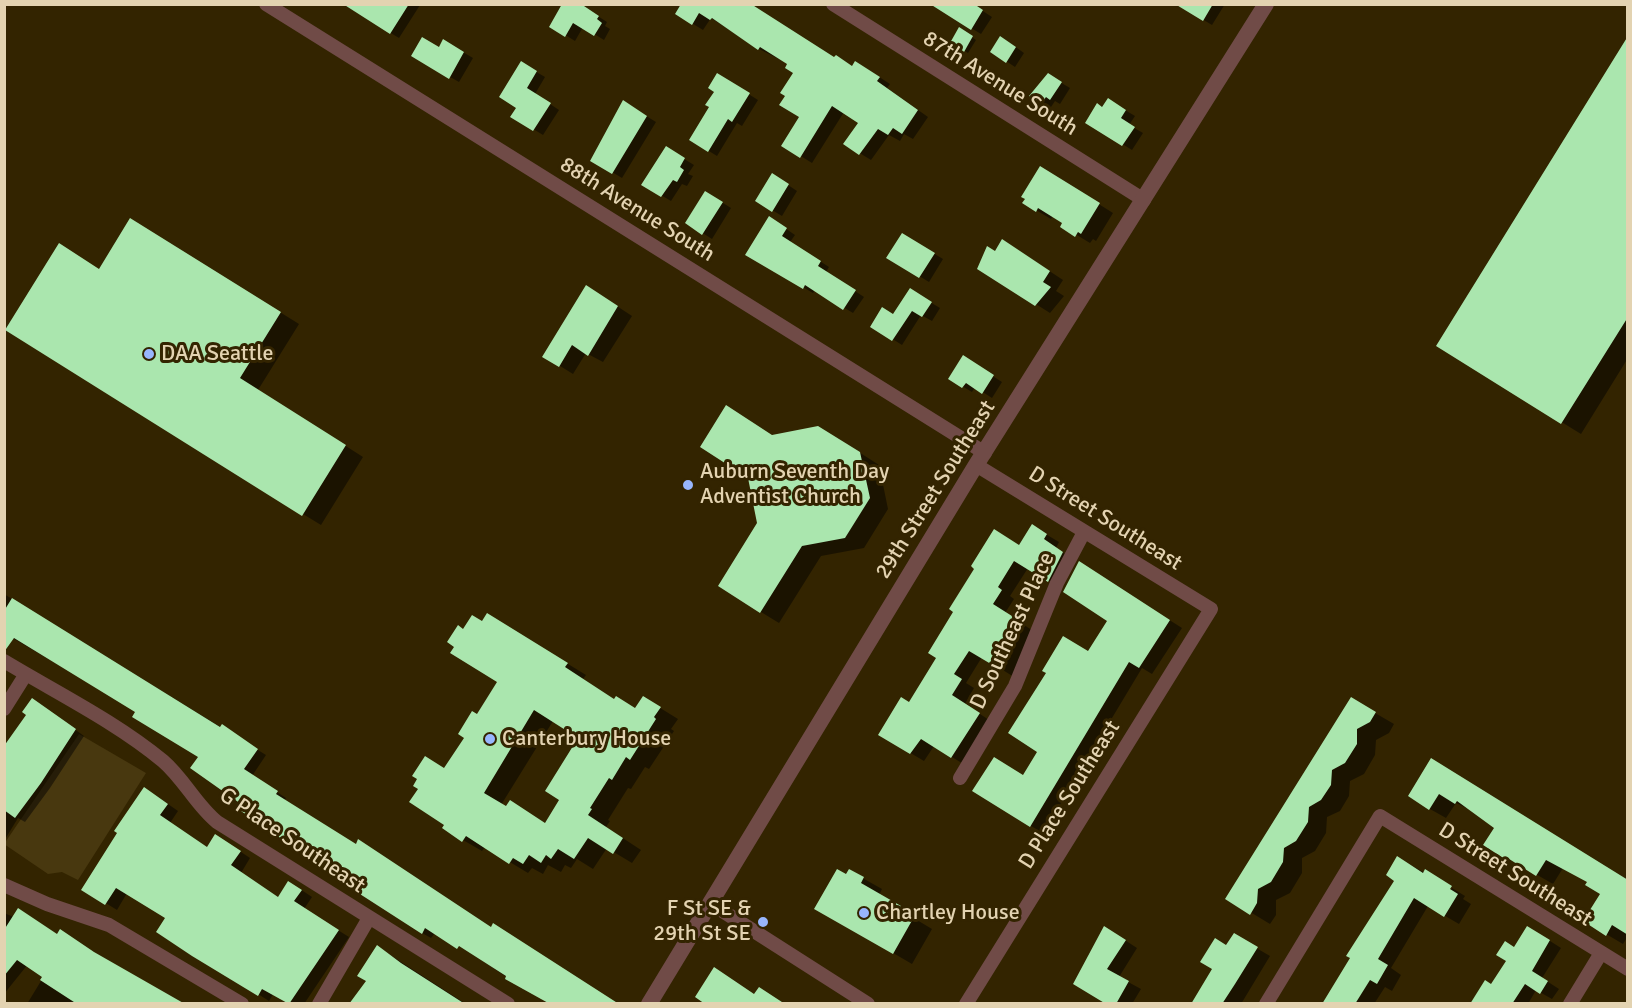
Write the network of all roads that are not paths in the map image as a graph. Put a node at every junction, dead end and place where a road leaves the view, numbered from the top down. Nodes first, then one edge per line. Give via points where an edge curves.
1 (266, 4) edge
2 (833, 4) edge
3 (1266, 4) edge
4 (1144, 200) junction
5 (981, 459) junction
6 (1084, 531) junction
7 (1211, 609) joint
8 (4, 661) edge
9 (26, 674) junction
10 (4, 708) edge
11 (960, 778) dead end
12 (4, 885) edge
13 (710, 903) junction
14 (369, 918) junction
15 (1601, 953) junction
16 (1628, 969) edge
17 (242, 1004) edge
18 (319, 1004) edge
19 (508, 1004) edge
20 (649, 1004) edge
21 (868, 1004) edge
22 (966, 1004) edge
23 (1266, 1004) edge
24 (1570, 1004) edge

1 - 5 street, 88th Avenue South
2 - 4 street, 87th Avenue South
3 - 4 street, 29th Street Southeast
4 - 5 street, 29th Street Southeast
5 - 6 street, D Street Southeast
5 - 13 street, 29th Street Southeast
6 - 7 street, D Street Southeast
6 - 11 street, D Southeast Place via 1057,583 1015,686
7 - 22 street, D Place Southeast
8 - 9 street, G Place Southeast
9 - 10 street
9 - 14 street, G Place Southeast via 152,752 176,773 203,810 218,822
12 - 17 street via 109,925
13 - 20 street, 29th Street Southeast
13 - 21 street
14 - 18 street
14 - 19 street, G Place Southeast
15 - 16 street, D Street Southeast
15 - 23 street, D Street Southeast via 1380,816
15 - 24 street

